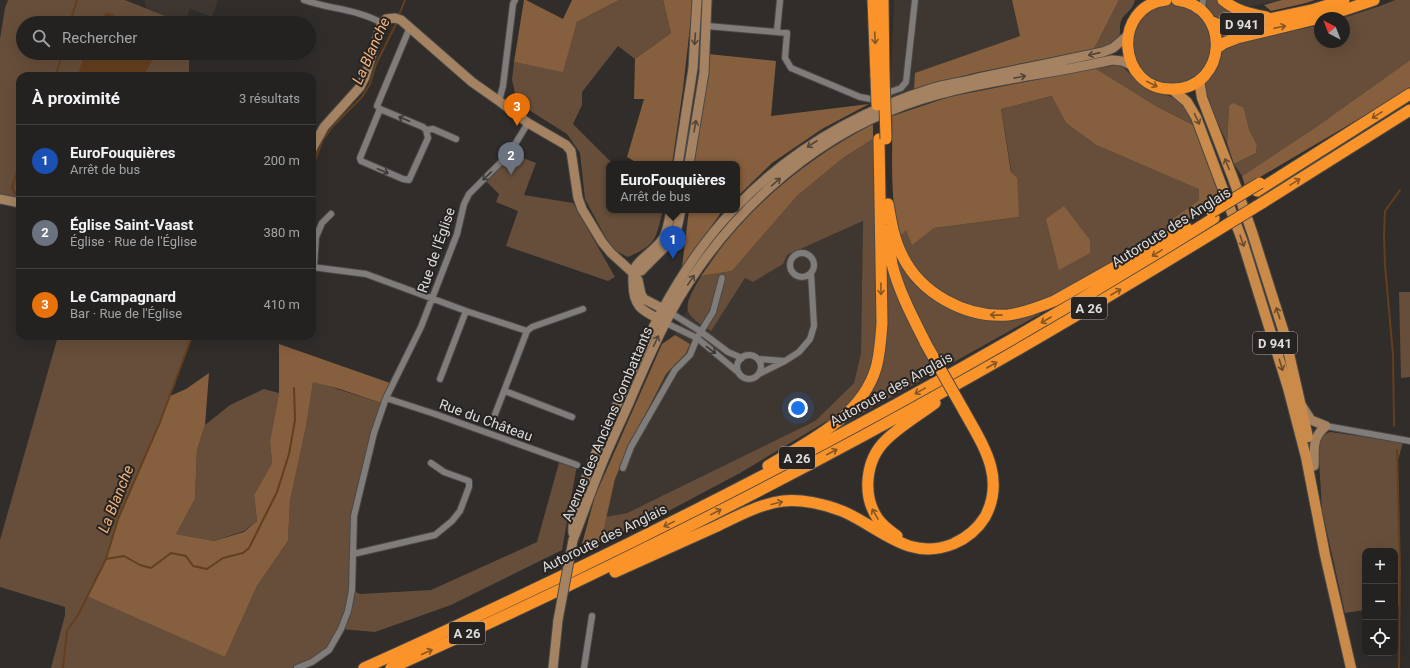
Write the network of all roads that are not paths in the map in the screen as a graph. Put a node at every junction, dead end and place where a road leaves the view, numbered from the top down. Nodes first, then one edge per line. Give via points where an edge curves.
1 (304, 0) edge
2 (515, 0) edge
3 (697, 0) edge
4 (707, 0) edge
5 (780, 0) edge
6 (873, 0) edge
7 (883, 0) edge
8 (915, 0) edge
9 (1139, 0) edge
10 (1164, 0) edge
11 (1181, 0) edge
12 (1204, 0) edge
13 (1223, 0) edge
14 (1344, 0) edge
15 (1374, 0) edge
16 (329, 3) edge
17 (1202, 11) junction
18 (1138, 15) junction
19 (1274, 18) junction
20 (1210, 21) junction
21 (382, 23) junction
22 (707, 26) junction
23 (410, 27) junction
24 (777, 31) junction
25 (1128, 36) junction
26 (1217, 48) junction
27 (1132, 65) junction
28 (880, 76) junction
29 (1199, 80) junction
30 (1172, 90) junction
31 (1410, 94) edge
32 (499, 101) junction
33 (380, 109) junction
34 (1410, 110) edge
35 (528, 123) junction
36 (426, 130) junction
37 (456, 139) dead end
38 (316, 142) edge
39 (678, 161) edge
40 (689, 161) edge
41 (0, 199) edge
42 (16, 202) edge
43 (740, 203) edge
44 (884, 206) junction
45 (670, 213) edge
46 (680, 213) edge
47 (730, 213) edge
48 (331, 214) dead end
49 (1213, 215) junction
50 (316, 237) edge
51 (316, 267) edge
52 (633, 273) junction
53 (811, 273) dead end
54 (722, 278) dead end
55 (433, 298) junction
56 (583, 309) dead end
57 (466, 311) junction
58 (667, 311) junction
59 (662, 320) junction
60 (527, 331) junction
61 (700, 332) junction
62 (696, 338) junction
63 (742, 358) junction
64 (758, 359) junction
65 (785, 361) junction
66 (739, 373) junction
67 (759, 374) junction
68 (440, 379) dead end
69 (958, 384) junction
70 (505, 391) junction
71 (386, 398) junction
72 (1299, 400) junction
73 (962, 411) junction
74 (494, 417) dead end
75 (572, 417) dead end
76 (1326, 426) junction
77 (1410, 441) edge
78 (431, 463) dead end
79 (577, 465) dead end
80 (1314, 466) junction
81 (624, 468) dead end
82 (695, 511) junction
83 (353, 554) junction
84 (544, 598) junction
85 (1339, 612) junction
86 (592, 616) dead end
87 (297, 668) edge
88 (364, 668) edge
89 (391, 668) edge
90 (553, 668) edge
91 (584, 668) edge
92 (1351, 668) edge

1 - 16 street via 320,6
2 - 32 street
3 -> 39 main road via 693,68
4 - 22 main road
5 - 24 street
6 -> 28 highway
7 - 28 highway
8 - 24 street via 904,85 871,99 860,97 791,68 786,58 787,33
9 - 18 highway
10 - 18 highway via 1145,8
11 - 17 highway
12 - 17 street
13 - 19 highway via 1239,11
14 - 19 highway, D 941
26 -> 15 highway, D 941 via 1224,42 1237,38 1320,18
16 - 21 street
17 - 20 highway
18 - 25 highway via 1131,25
19 - 20 highway, D 941 via 1229,26 1217,25
20 - 26 highway
21 - 23 main road via 386,19 398,19
21 - 38 main road via 360,87 324,127
22 - 24 street
40 -> 22 main road via 704,73
23 - 32 main road via 472,82
23 - 33 street via 377,106
25 - 27 highway via 1128,56
25 -> 43 main road via 1113,48 1103,52 935,88 882,107 823,137 795,155
26 - 29 highway via 1211,66
27 -> 30 highway via 1148,83
58 -> 27 main road via 723,236 742,215 791,169 842,134 904,105 961,88 1112,60
28 - 44 highway, bridge
29 - 30 highway
72 -> 29 main road, D 941 via 1283,329 1245,210 1202,98
30 -> 85 main road, D 941 via 1187,102 1196,117 1267,315 1306,458
31 -> 49 highway, Autoroute des Anglais / A 26
32 - 35 main road
36 -> 33 street
33 -> 36 street via 360,158 361,162 409,180 428,138
69 -> 34 highway, Autoroute des Anglais / A 26, bridge via 1133,282
35 - 52 main road via 566,145 571,151 582,210 602,242
35 -> 55 street, Rue de l'Église via 509,154 469,194
36 - 37 street via 433,129
41 - 42 main road
49 -> 44 highway via 1054,301 1018,313 990,315 966,310 946,302 912,272 902,254
44 - 73 highway via 888,263 902,304
44 -> 82 highway via 880,345 876,369 866,390 852,409 827,430
45 - 52 main road via 664,236 636,266
46 - 52 main road via 675,237 641,271
47 - 58 main road via 687,268
48 - 50 street via 322,223
49 -> 82 highway, Autoroute des Anglais / A 26 via 1111,282 942,379
51 - 55 street via 366,274
52 - 58 main road via 644,299
52 - 59 main road, Avenue des Anciens Combattants via 634,298 642,309
53 - 65 street via 814,326 810,339 800,352
54 - 61 street via 712,312
55 - 57 street
55 - 71 street, Rue de l'Église
56 - 60 street
57 - 60 street
57 - 68 street
58 - 59 main road
58 - 61 street
59 - 62 street
59 - 90 main road, Avenue des Anciens Combattants, bridge via 573,540 558,620
60 - 70 street
61 - 62 street
61 - 63 street via 728,352
62 -> 66 street
62 - 81 street via 690,355 675,370 630,447
63 - 64 street via 752,356
63 - 66 street via 738,365
64 - 65 street
64 - 67 street via 761,366
65 - 67 street
66 - 67 street via 750,379
73 -> 69 highway via 979,448 988,481 985,505 980,515 974,524 945,541 916,543 897,536 887,529 872,509 868,481 874,454 885,440
84 -> 69 highway, Autoroute des Anglais / A 26 via 797,471
70 - 74 street
70 - 75 street
71 - 79 street, Rue du Château
71 - 83 street, Rue de l'Église via 374,433 354,516
72 - 76 main road via 1311,420
72 - 80 main road, D 941
84 -> 73 highway via 591,582 763,506 782,501 802,501 841,511 906,546 934,549 962,540 977,529 993,497 993,473 989,458 984,445
76 - 77 street
76 - 80 main road via 1315,439
78 - 83 street via 444,472 469,481 460,511 452,521 435,535
80 - 85 main road, D 941
82 -> 88 highway, Autoroute des Anglais / A 26
83 - 87 street, Rue de l'Église via 352,590 341,629 329,650 312,662
89 -> 84 highway, Autoroute des Anglais / A 26
85 - 92 main road, D 941
86 - 91 street

